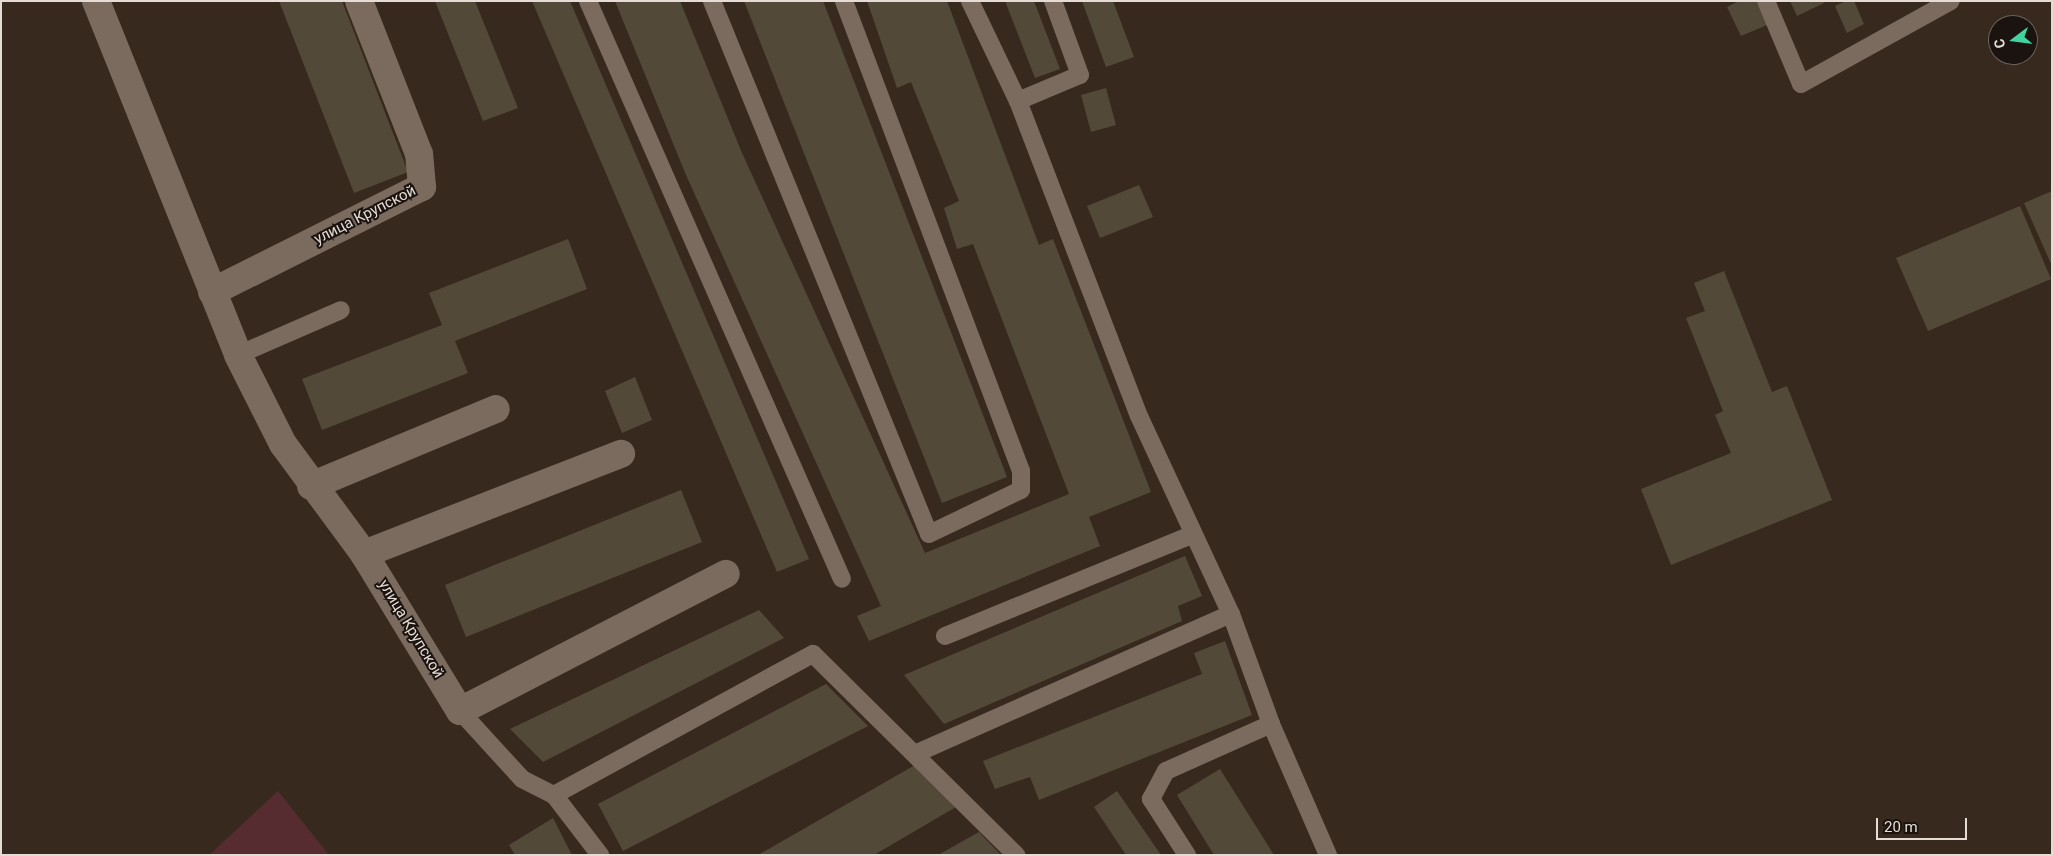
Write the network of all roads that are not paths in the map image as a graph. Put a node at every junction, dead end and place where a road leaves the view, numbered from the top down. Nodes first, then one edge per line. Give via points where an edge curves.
1 (96, 1) edge
2 (359, 1) edge
3 (588, 1) edge
4 (712, 1) edge
5 (844, 1) edge
6 (970, 1) edge
7 (1053, 1) edge
8 (1766, 1) edge
9 (1951, 1) edge
10 (1018, 101) junction
11 (212, 292) junction
12 (341, 310) dead end
13 (238, 355) junction
14 (496, 409) dead end
15 (621, 454) dead end
16 (311, 486) junction
17 (1191, 535) junction
18 (364, 554) junction
19 (726, 574) dead end
20 (842, 578) dead end
21 (1231, 614) junction
22 (945, 636) dead end
23 (460, 711) junction
24 (1271, 724) junction
25 (917, 753) junction
26 (554, 794) junction
27 (600, 855) edge
28 (1016, 855) edge
29 (1187, 855) edge
30 (1328, 855) edge

1 - 11 street, улица Крупской
2 - 11 street, улица Крупской via 418,154 422,187
3 - 20 lane
4 - 5 lane via 928,534 1021,490 1021,471
6 - 10 lane
7 - 10 lane via 1080,75
8 - 9 lane via 1801,84
10 - 17 lane via 1139,416
11 - 13 street, улица Крупской
12 - 13 lane
13 - 16 street, улица Крупской via 283,444
14 - 16 street
15 - 18 street
16 - 18 street, улица Крупской
17 - 21 lane
17 - 22 lane
18 - 23 street, улица Крупской
19 - 23 street
21 - 24 lane
21 - 25 lane
23 - 26 lane via 522,779
24 - 29 lane via 1166,771 1151,799
24 - 30 lane
25 - 26 lane via 813,654
25 - 28 lane
26 - 27 lane

